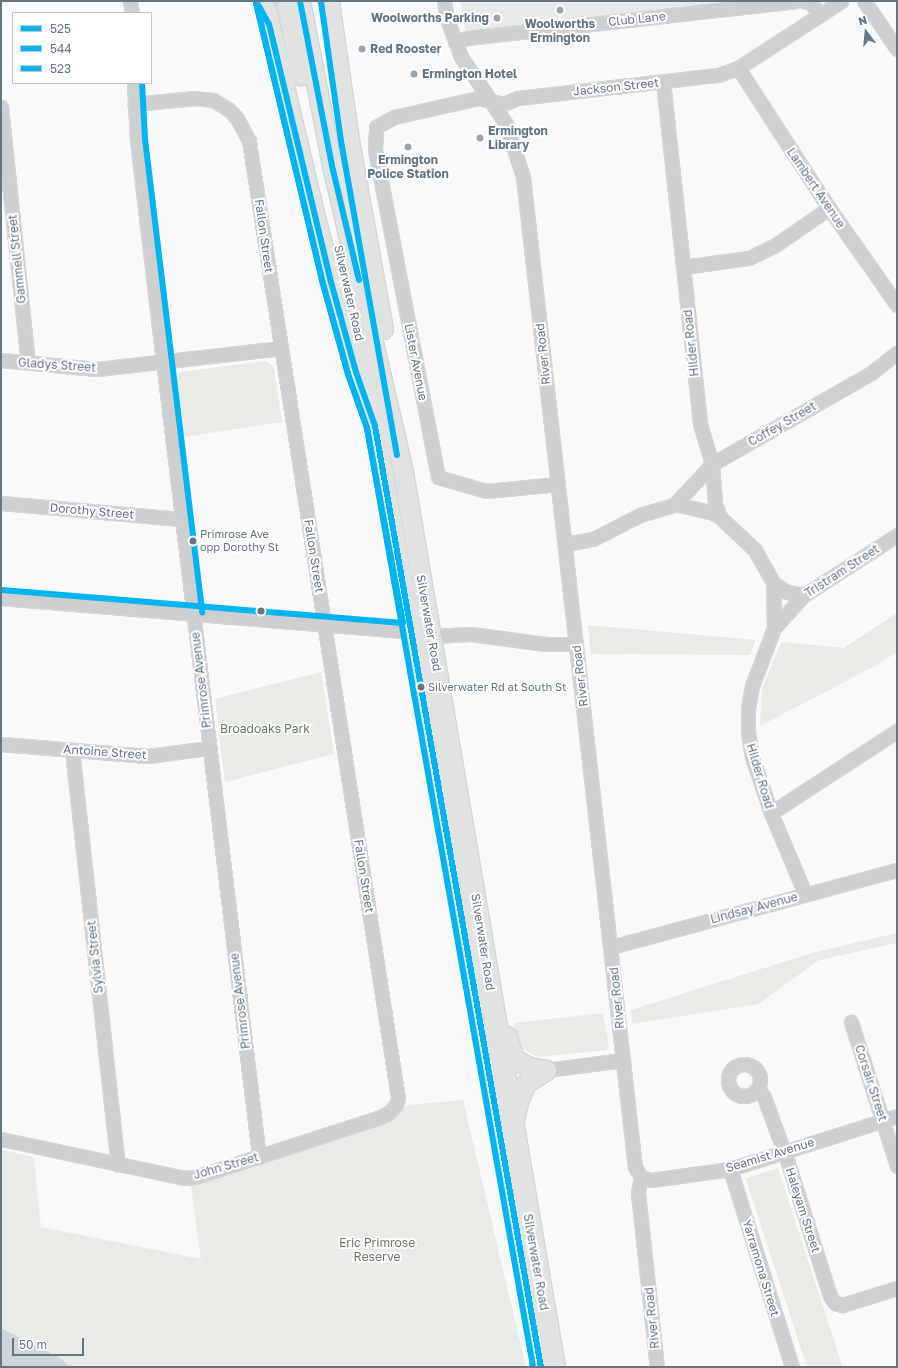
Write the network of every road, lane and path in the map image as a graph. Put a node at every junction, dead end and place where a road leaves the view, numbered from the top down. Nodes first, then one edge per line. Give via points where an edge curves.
1 (130, 1) edge
2 (256, 1) edge
3 (264, 1) edge
4 (286, 1) edge
5 (300, 1) edge
6 (329, 1) edge
7 (444, 1) edge
8 (795, 1) edge
9 (803, 1) edge
10 (841, 1) edge
11 (864, 1) edge
12 (132, 12) edge
13 (820, 15) junction
14 (269, 24) junction
15 (455, 42) junction
16 (897, 49) edge
17 (738, 68) junction
18 (663, 82) junction
19 (134, 84) edge
20 (490, 101) junction
21 (134, 104) junction
22 (1, 107) edge
23 (376, 127) joint
24 (829, 208) junction
25 (683, 267) junction
26 (897, 305) edge
27 (280, 348) junction
28 (897, 352) edge
29 (1, 360) edge
30 (163, 362) junction
31 (28, 363) junction
32 (375, 426) junction
33 (712, 464) junction
34 (403, 472) junction
35 (558, 484) junction
36 (1, 503) edge
37 (675, 504) junction
38 (720, 517) junction
39 (182, 519) junction
40 (897, 535) edge
41 (565, 544) junction
42 (773, 583) junction
43 (804, 595) junction
44 (1, 598) edge
45 (194, 614) junction
46 (325, 624) junction
47 (774, 628) junction
48 (413, 632) junction
49 (431, 636) junction
50 (576, 644) junction
51 (897, 731) edge
52 (1, 744) edge
53 (209, 748) junction
54 (72, 750) junction
55 (771, 813) junction
56 (897, 870) edge
57 (805, 894) junction
58 (611, 947) junction
59 (485, 950) junction
60 (851, 1022) dead end
61 (623, 1060) junction
62 (546, 1070) junction
63 (758, 1088) dead end
64 (396, 1105) joint
65 (897, 1116) edge
66 (883, 1120) junction
67 (513, 1127) junction
68 (1, 1139) edge
69 (784, 1152) junction
70 (259, 1157) junction
71 (118, 1164) junction
72 (897, 1166) edge
73 (730, 1169) junction
74 (641, 1177) junction
75 (897, 1288) edge
76 (541, 1367) edge
77 (555, 1367) edge
78 (657, 1367) edge
79 (792, 1367) edge

1 - 12 street
2 - 14 highway
3 - 14 highway
4 - 32 highway, Silverwater Road via 357,326
5 - 34 highway, Silverwater Road via 333,170
6 - 34 highway via 349,140 405,451
7 - 15 street, River Road
8 - 15 street, Club Lane via 467,38
9 - 13 street via 811,3
10 - 13 street, Jackson Street
11 - 16 street
13 - 17 street, Jackson Street
14 - 32 highway via 331,282 356,372
15 - 20 street, River Road via 461,57
17 - 18 street, Jackson Street via 718,75
17 - 24 street, Lambert Avenue
18 - 20 street, Jackson Street via 518,98 503,104
18 - 25 street, Hilder Road
19 - 21 street, Primrose Avenue
20 - 23 street, Jackson Street via 478,98 394,117
20 - 35 street, River Road via 506,124 524,177
21 - 27 street, Fallon Street via 195,98 212,100 228,109 244,128 249,141
21 - 30 street, Primrose Avenue
22 - 31 street, Gammell Street
23 - 35 street, Lister Avenue via 375,149 438,477 486,491
24 - 25 street via 774,246 749,258
24 - 26 street, Lambert Avenue
25 - 33 street, Hilder Road via 700,424
27 - 30 street, Gladys Street
27 - 46 street, Fallon Street
28 - 33 street, Coffey Street via 871,373
29 - 31 street, Gladys Street
30 - 31 street, Gladys Street via 97,369
30 - 39 street, Primrose Avenue
32 - 48 highway, Silverwater Road
33 - 37 street, Coffey Street
33 - 38 street, Hilder Road via 713,494
34 - 49 highway, Silverwater Road
35 - 41 street, River Road
36 - 39 street, Dorothy Street
37 - 38 street, Coffey Street via 711,512
37 - 41 street, Coffey Street via 640,515 593,539
38 - 42 street, Hilder Road via 755,550
39 - 45 street, Primrose Avenue
40 - 43 street, Tristram Street
41 - 50 street, River Road
42 - 43 street via 787,592
42 - 47 street, Hilder Road
43 - 47 street, Tristram Street
44 - 45 street
45 - 46 street
45 - 53 street, Primrose Avenue
46 - 48 street
46 - 64 street, Fallon Street via 396,1085
47 - 55 street, Hilder Road via 759,665 748,708 752,757
48 - 76 highway, Silverwater Road
49 - 50 street via 471,634 545,644
49 - 59 highway, Silverwater Road
50 - 58 street, River Road
51 - 55 street
52 - 54 street, Antoine Street
53 - 54 street, Antoine Street via 148,756
53 - 70 street, Primrose Avenue
54 - 71 street, Sylvia Street
55 - 57 street, Hilder Road
56 - 57 street, Lindsay Avenue
57 - 58 street, Lindsay Avenue
58 - 61 street, River Road
59 - 62 highway via 492,959 510,1051 521,1064
59 - 67 highway, Silverwater Road
60 - 66 street, Corsair Street
61 - 62 street
61 - 74 street, River Road via 634,1161
62 - 67 highway via 532,1077 522,1091
63 - 69 street, Haleyam Street via 764,1097
64 - 70 street, John Street via 387,1114 378,1118
65 - 66 street, Seamist Avenue
66 - 69 street, Seamist Avenue
66 - 72 street, Corsair Street
67 - 77 highway, Silverwater Road
68 - 71 street, John Street
69 - 73 street, Seamist Avenue
69 - 75 street, Haleyam Street via 830,1296 835,1303 842,1305
70 - 71 street, John Street via 185,1178
73 - 74 street, Seamist Avenue via 657,1180
73 - 79 street, Yarramona Street
74 - 78 street, River Road via 638,1193

